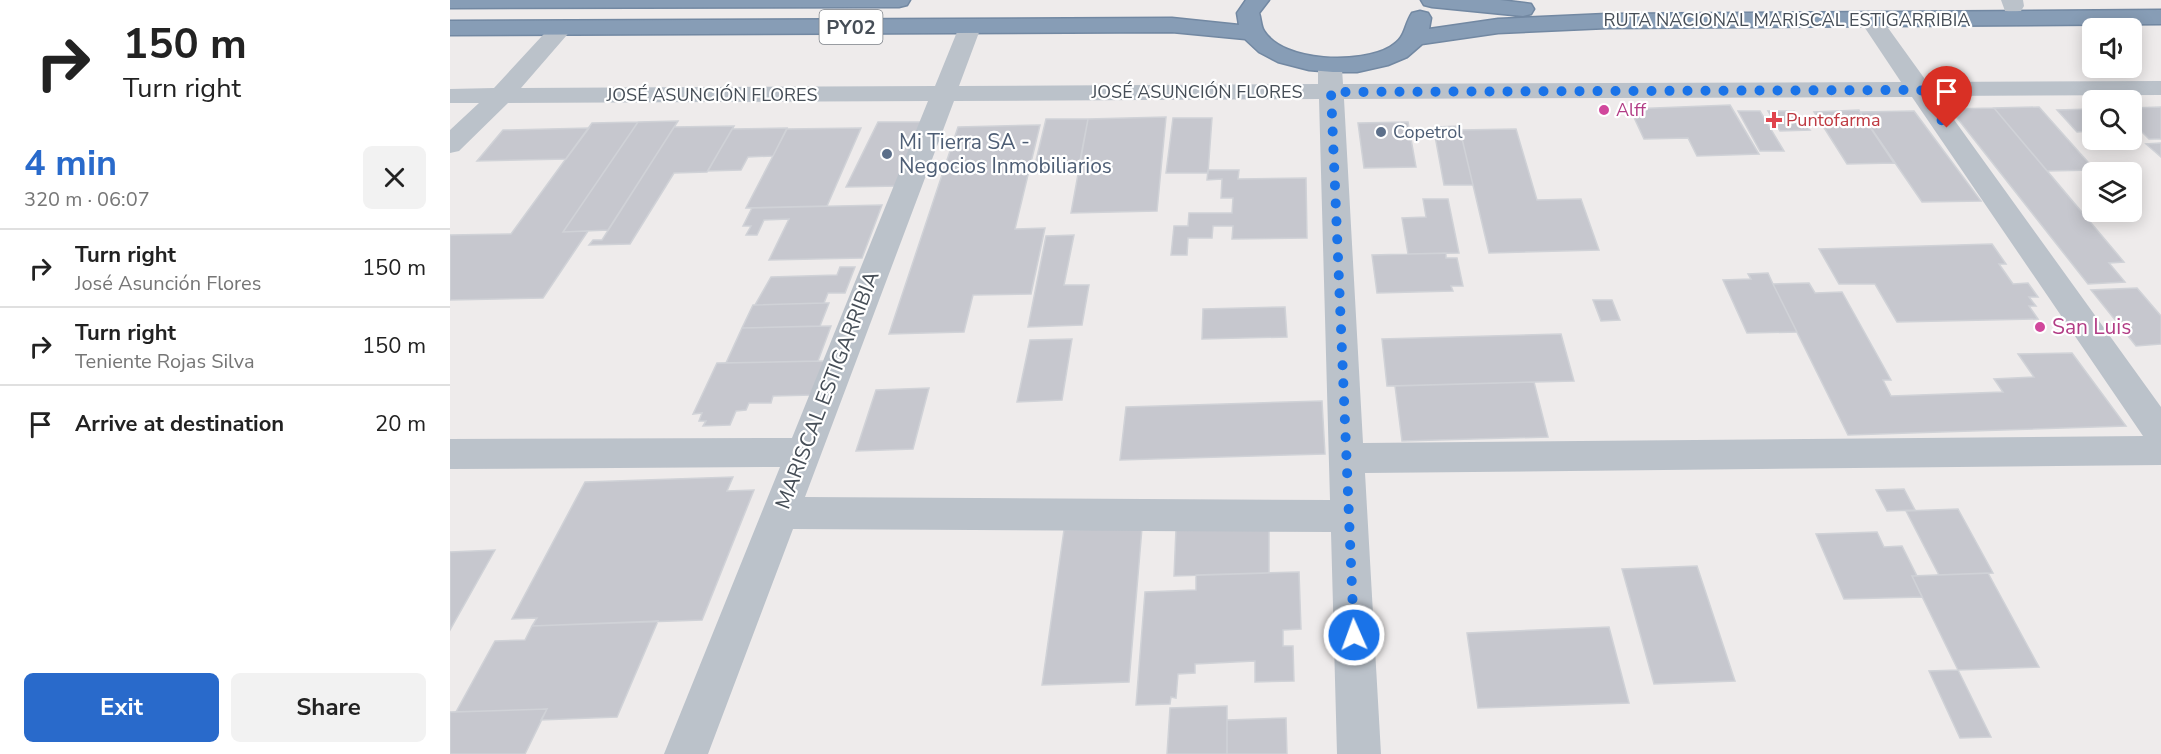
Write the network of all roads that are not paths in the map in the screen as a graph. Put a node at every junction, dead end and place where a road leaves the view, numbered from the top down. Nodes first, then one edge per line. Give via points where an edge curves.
1 (899, 0) edge
2 (1258, 0) edge
3 (1409, 0) edge
4 (1432, 0) edge
5 (450, 1) edge
6 (2012, 3) edge
7 (2161, 6) edge
8 (2161, 17) edge
9 (1870, 19) junction
10 (970, 27) junction
11 (450, 28) edge
12 (562, 28) junction
13 (1252, 33) junction
14 (1414, 38) junction
15 (1331, 78) junction
16 (2161, 88) edge
17 (1921, 90) junction
18 (942, 93) junction
19 (450, 96) edge
20 (501, 96) junction
21 (450, 145) edge
22 (2161, 434) edge
23 (2161, 450) edge
24 (803, 452) junction
25 (450, 454) edge
26 (1347, 458) junction
27 (780, 513) junction
28 (1349, 516) junction
29 (686, 754) edge
30 (1359, 754) edge

1 - 5 highway, PY02
2 - 13 highway via 1248,13
3 - 14 highway via 1421,16
4 - 6 highway, RUTA NACIONAL MARISCAL ESTIGARRIBIA via 1510,9
6 - 7 highway, RUTA NACIONAL MARISCAL ESTIGARRIBIA
8 - 9 highway, RUTA NACIONAL MARISCAL ESTIGARRIBIA
9 - 14 highway, RUTA NACIONAL MARISCAL ESTIGARRIBIA via 1498,26
9 - 17 street
10 - 12 highway, PY02
10 - 13 highway, PY02 via 1172,25
10 - 18 street, MARISCAL ESTIGARRIBIA
11 - 12 highway, PY02
12 - 20 street
13 - 15 highway via 1264,45
14 - 15 highway via 1385,57
15 - 17 street, JOSÉ ASUNCIÓN FLORES
15 - 18 street, JOSÉ ASUNCIÓN FLORES
15 - 26 street
16 - 17 street, JOSÉ ASUNCIÓN FLORES
17 - 22 street
18 - 20 street, JOSÉ ASUNCIÓN FLORES
18 - 24 street, MARISCAL ESTIGARRIBIA
19 - 20 street, JOSÉ ASUNCIÓN FLORES
20 - 21 street
23 - 26 street
24 - 25 street
24 - 27 street, MARISCAL ESTIGARRIBIA
26 - 28 street
27 - 28 street
27 - 29 street, MARISCAL ESTIGARRIBIA
28 - 30 street

